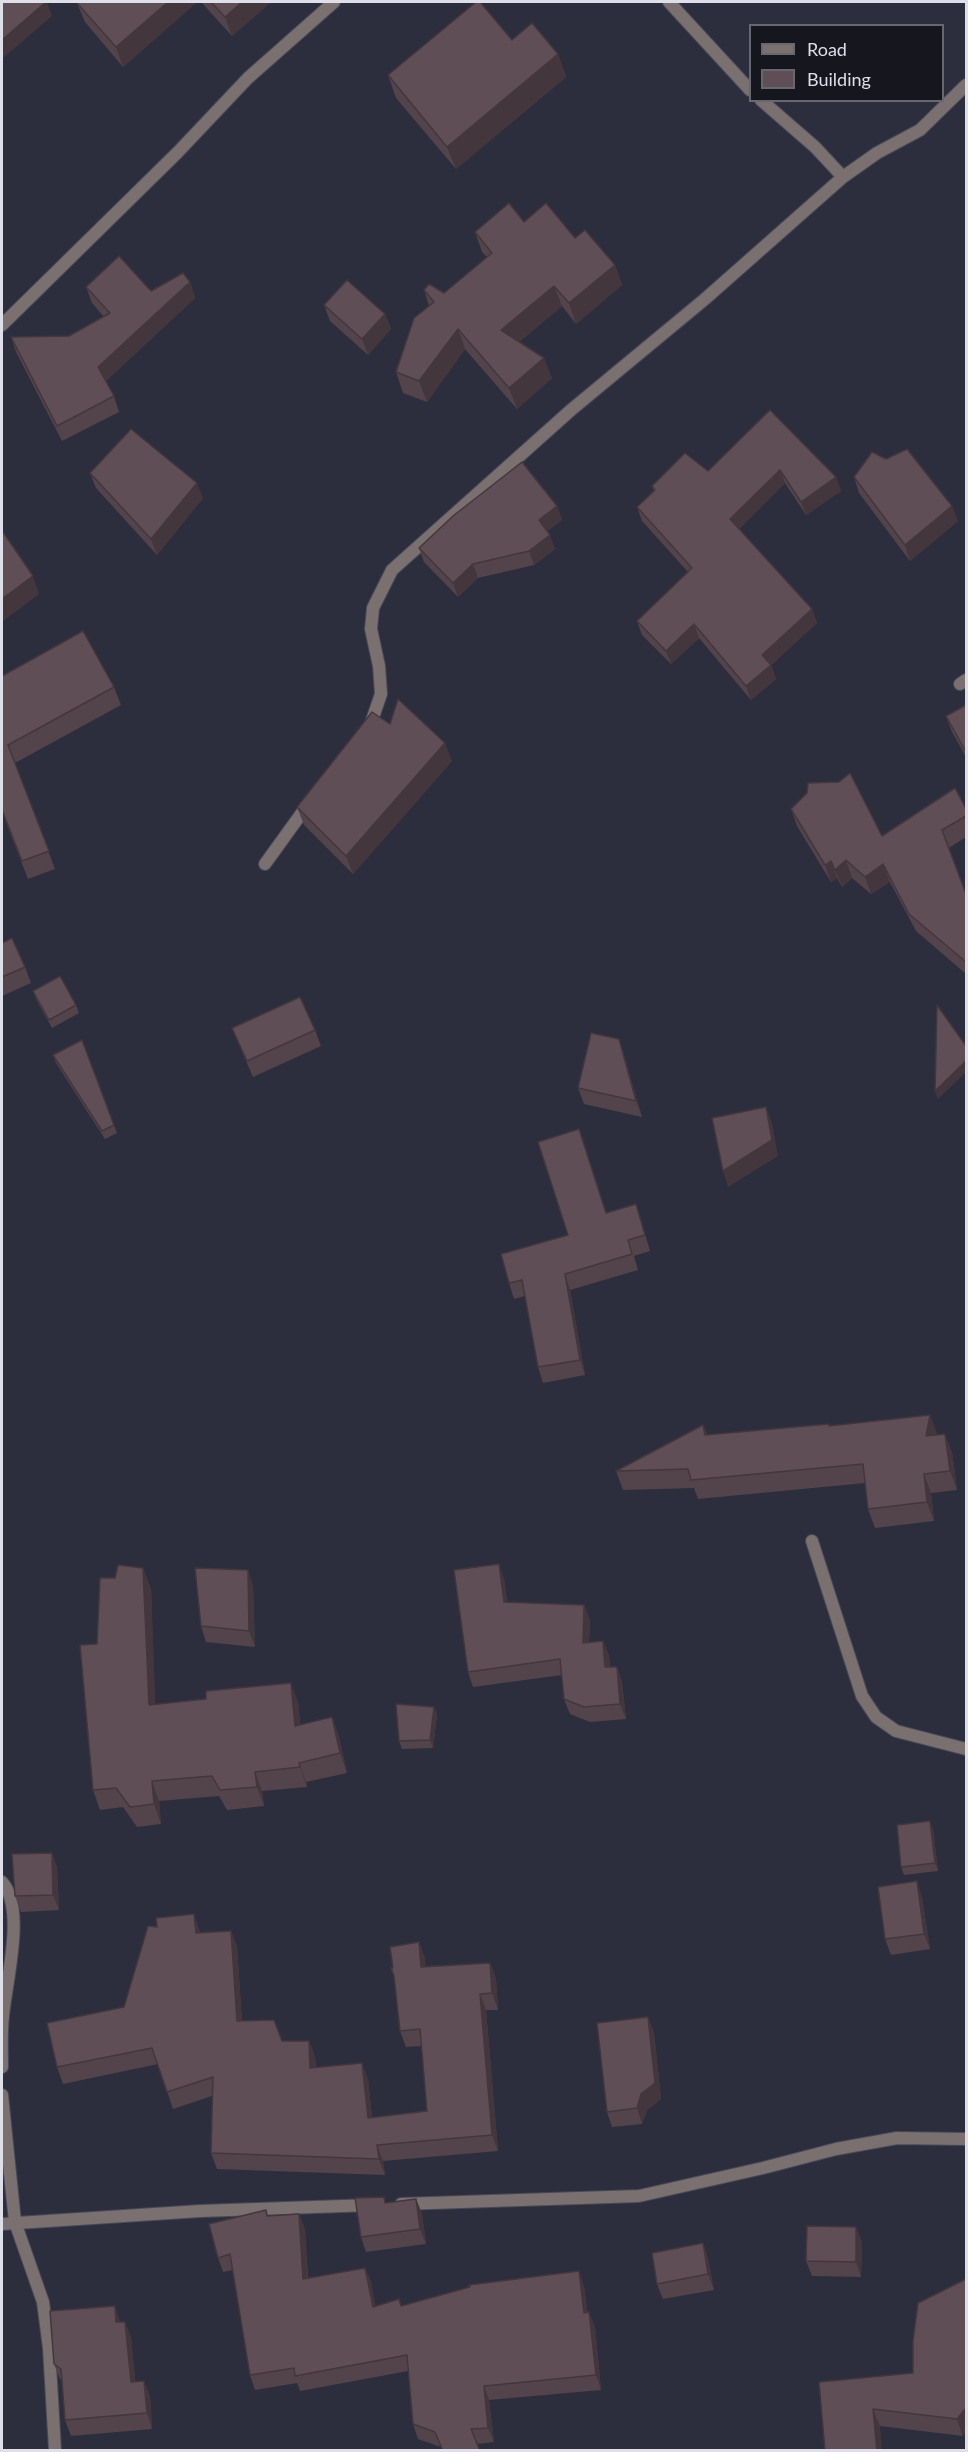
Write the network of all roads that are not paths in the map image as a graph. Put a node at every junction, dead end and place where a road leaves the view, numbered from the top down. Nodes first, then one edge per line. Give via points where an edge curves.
1 (334, 2) edge
2 (669, 2) edge
3 (966, 85) edge
4 (749, 89) edge
5 (763, 102) edge
6 (843, 177) junction
7 (2, 325) edge
8 (362, 737) edge
9 (317, 793) edge
10 (265, 864) dead end
11 (812, 1541) dead end
12 (966, 1749) edge
13 (2, 1882) edge
14 (2, 2067) edge
15 (2, 2096) edge
16 (966, 2139) edge
17 (15, 2222) junction
18 (2, 2224) edge
19 (56, 2451) edge

1 - 7 street via 248,78
2 - 4 street
3 - 6 street via 920,130
5 - 6 street
6 - 8 street via 571,410 392,570 373,608 371,629 381,694
9 - 10 street
11 - 12 street via 862,1696 876,1717 896,1731
13 - 14 street via 12,1904 13,1928
15 - 17 street
16 - 17 street via 897,2138 639,2196 224,2210
17 - 18 street
17 - 19 street via 43,2302

